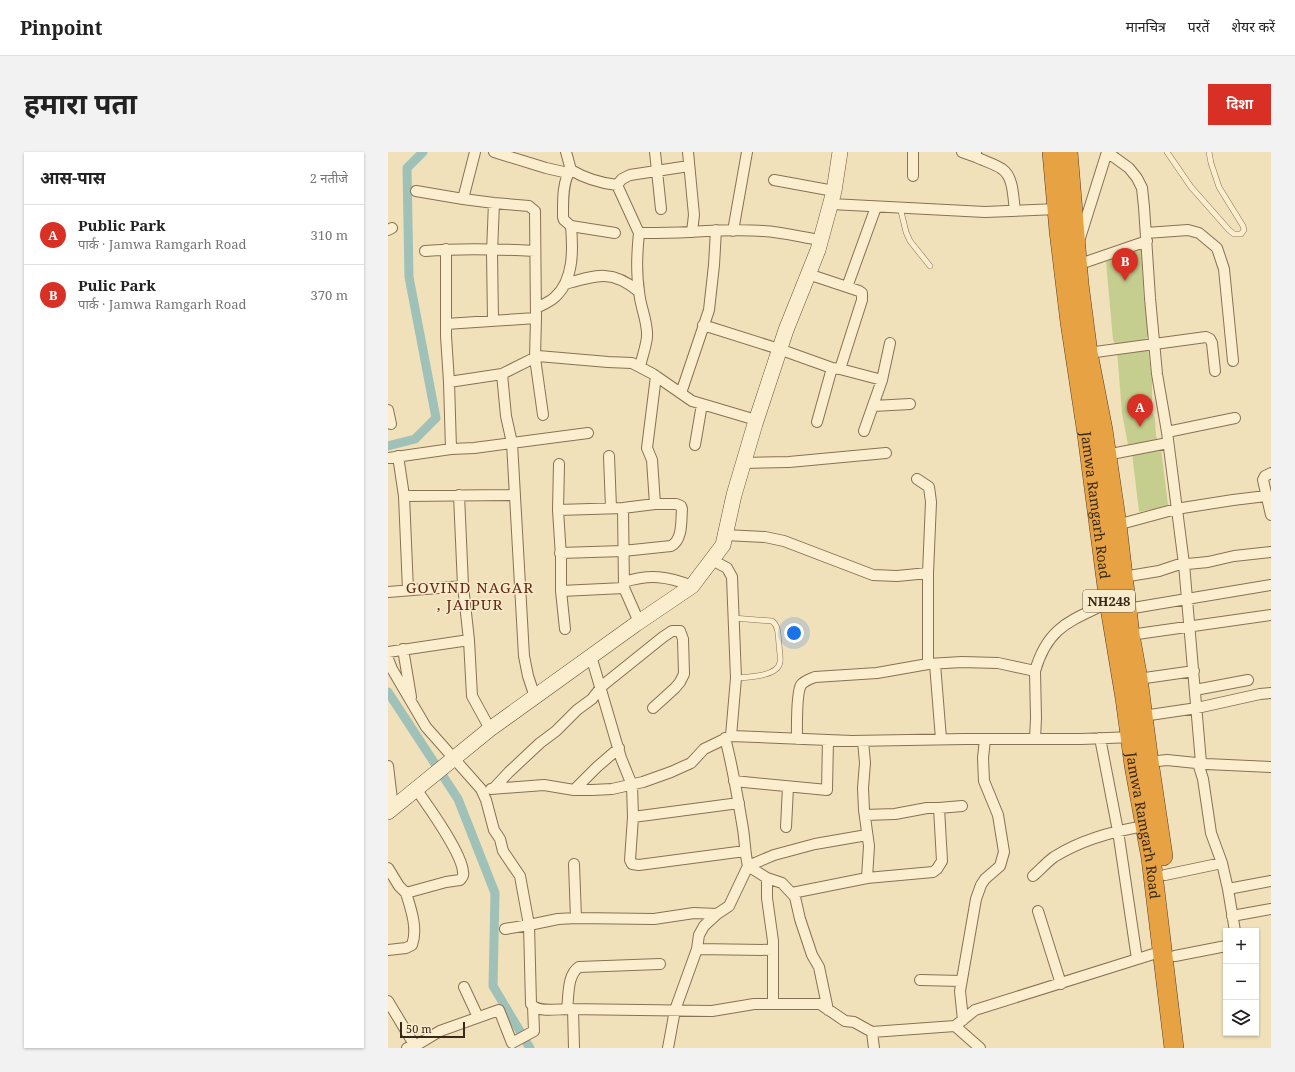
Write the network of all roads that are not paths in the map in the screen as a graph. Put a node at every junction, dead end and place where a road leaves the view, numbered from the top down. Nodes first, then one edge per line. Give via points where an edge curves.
1 (475, 152) edge
2 (494, 152) edge
3 (566, 152) edge
4 (655, 152) edge
5 (688, 152) edge
6 (747, 152) edge
7 (840, 152) edge
8 (913, 152) edge
9 (962, 152) edge
10 (1052, 152) edge
11 (1068, 152) edge
12 (1107, 152) edge
13 (1167, 152) edge
14 (1209, 152) edge
15 (976, 155) edge
16 (689, 166) junction
17 (570, 172) junction
18 (657, 172) junction
19 (913, 176) dead end
20 (774, 180) dead end
21 (617, 186) junction
22 (416, 191) dead end
23 (832, 197) junction
24 (462, 199) junction
25 (494, 203) junction
26 (876, 207) junction
27 (900, 207) junction
28 (662, 209) dead end
29 (1057, 209) junction
30 (1015, 211) junction
31 (571, 226) junction
32 (716, 230) junction
33 (733, 230) junction
34 (692, 232) junction
35 (615, 233) dead end
36 (639, 233) junction
37 (1146, 237) junction
38 (820, 240) junction
39 (492, 248) junction
40 (446, 249) junction
41 (425, 251) dead end
42 (535, 251) junction
43 (1076, 258) junction
44 (930, 266) dead end
45 (808, 274) junction
46 (565, 284) junction
47 (847, 287) junction
48 (638, 291) junction
49 (536, 313) junction
50 (493, 321) junction
51 (446, 324) junction
52 (704, 325) junction
53 (890, 343) dead end
54 (1154, 343) junction
55 (779, 349) junction
56 (1088, 353) junction
57 (535, 358) junction
58 (1233, 361) dead end
59 (640, 367) junction
60 (836, 368) junction
61 (1215, 371) dead end
62 (502, 374) junction
63 (656, 376) junction
64 (882, 380) junction
65 (449, 382) junction
66 (681, 393) junction
67 (702, 404) junction
68 (910, 404) dead end
69 (873, 406) junction
70 (388, 410) edge
71 (543, 415) dead end
72 (1236, 418) dead end
73 (756, 420) junction
74 (817, 422) dead end
75 (391, 424) dead end
76 (864, 430) dead end
77 (1167, 432) junction
78 (588, 433) dead end
79 (512, 443) junction
80 (1168, 443) junction
81 (695, 445) dead end
82 (451, 449) junction
83 (886, 453) dead end
84 (1106, 455) junction
85 (609, 456) dead end
86 (393, 457) edge
87 (743, 463) junction
88 (559, 464) dead end
89 (1271, 473) edge
90 (917, 479) dead end
91 (514, 494) junction
92 (459, 495) junction
93 (404, 496) junction
94 (1266, 496) junction
95 (655, 504) junction
96 (611, 508) junction
97 (623, 508) junction
98 (558, 510) junction
99 (1176, 510) junction
100 (1271, 516) edge
101 (1117, 525) junction
102 (726, 534) junction
103 (623, 550) junction
104 (1271, 552) edge
105 (560, 553) junction
106 (712, 560) junction
107 (1184, 564) junction
108 (928, 573) junction
109 (1123, 577) junction
110 (624, 585) junction
111 (1271, 585) edge
112 (463, 586) junction
113 (692, 586) junction
114 (408, 590) junction
115 (561, 591) junction
116 (388, 592) edge
117 (1187, 598) junction
118 (1109, 602) junction
119 (1127, 610) junction
120 (1271, 615) edge
121 (733, 618) junction
122 (639, 622) junction
123 (1190, 626) junction
124 (565, 629) dead end
125 (1130, 635) junction
126 (469, 640) junction
127 (403, 649) junction
128 (388, 652) edge
129 (591, 656) junction
130 (388, 659) edge
131 (931, 664) junction
132 (1035, 671) junction
133 (1194, 671) junction
134 (736, 678) junction
135 (1138, 679) junction
136 (1248, 680) dead end
137 (601, 688) junction
138 (1195, 690) junction
139 (1271, 693) edge
140 (535, 697) junction
141 (412, 704) junction
142 (653, 708) dead end
143 (1197, 708) junction
144 (1143, 716) junction
145 (490, 730) junction
146 (1138, 736) junction
147 (728, 737) junction
148 (797, 738) junction
149 (1100, 738) junction
150 (941, 739) junction
151 (985, 739) junction
152 (1035, 739) junction
153 (828, 740) junction
154 (863, 741) junction
155 (618, 748) junction
156 (450, 762) junction
157 (1149, 762) junction
158 (1200, 763) junction
159 (388, 766) edge
160 (1271, 767) edge
161 (734, 781) junction
162 (632, 785) junction
163 (421, 786) junction
164 (788, 787) junction
165 (494, 788) junction
166 (481, 789) junction
167 (574, 790) junction
168 (739, 803) junction
169 (962, 806) dead end
170 (939, 808) junction
171 (390, 810) edge
172 (865, 816) junction
173 (633, 817) junction
174 (1145, 826) junction
175 (786, 827) dead end
176 (1118, 831) junction
177 (867, 835) junction
178 (744, 851) junction
179 (1222, 863) junction
180 (574, 864) dead end
181 (748, 866) junction
182 (388, 868) edge
183 (1165, 875) junction
184 (1033, 876) dead end
185 (768, 878) junction
186 (867, 878) junction
187 (1271, 881) edge
188 (1228, 888) junction
189 (792, 893) junction
190 (406, 894) junction
191 (1271, 909) edge
192 (1038, 912) dead end
193 (717, 914) junction
194 (1232, 916) junction
195 (576, 918) junction
196 (529, 925) junction
197 (1234, 928) edge
198 (504, 930) dead end
199 (1223, 946) edge
200 (697, 949) junction
201 (388, 950) edge
202 (773, 950) junction
203 (1169, 953) junction
204 (1138, 959) junction
205 (660, 964) dead end
206 (920, 980) dead end
207 (962, 981) junction
208 (1061, 984) junction
209 (464, 987) dead end
210 (388, 1001) edge
211 (773, 1004) junction
212 (533, 1006) junction
213 (570, 1009) junction
214 (676, 1010) junction
215 (828, 1010) junction
216 (478, 1017) junction
217 (959, 1023) junction
218 (872, 1032) junction
219 (411, 1047) edge
220 (574, 1048) edge
221 (668, 1048) edge
222 (874, 1048) edge
223 (980, 1048) edge
224 (1174, 1048) edge
225 (1187, 1048) edge

1 - 24 street
2 - 17 street via 546,168
3 - 17 street
4 - 18 street
5 - 16 street
6 - 33 street
7 - 23 street
8 - 19 street
9 - 15 street
10 - 29 highway, Jamwa Ramgarh Road / NH248
11 - 43 highway, Jamwa Ramgarh Road / NH248
12 - 37 street via 1129,168 1142,188
12 - 43 street
13 - 14 lane via 1191,187 1229,230 1239,235 1244,230 1243,226 1219,187
15 - 30 street via 1007,174
16 - 18 street
16 - 34 street via 694,215
17 - 21 street
17 - 31 street via 564,197 563,217
18 - 21 street via 626,177
18 - 28 street
20 - 23 street
21 - 36 street
22 - 24 street
23 - 26 street
23 - 38 street
24 - 25 street
25 - 39 street
25 - 42 street via 532,207 536,214
26 - 27 street
26 - 47 street
27 - 30 street via 985,212
27 - 44 lane via 910,241
29 - 30 street
29 - 118 highway, Jamwa Ramgarh Road / NH248
31 - 35 street
31 - 46 street via 571,263
32 - 33 street
32 - 34 street
32 - 52 street via 709,310
33 - 38 street via 763,231
34 - 36 street
36 - 48 street via 636,256
37 - 43 street
37 - 54 street
37 - 58 street via 1188,230 1198,233 1216,248 1224,269
38 - 45 street
39 - 40 street
39 - 42 street
39 - 50 street
40 - 41 street
40 - 51 street
42 - 49 street
43 - 56 highway, Jamwa Ramgarh Road / NH248
45 - 47 street
45 - 55 street
46 - 48 street via 593,276 609,276 630,284
46 - 49 street via 555,297
47 - 60 street via 862,293 862,300
48 - 59 street via 646,321 647,337
49 - 50 street
49 - 57 street
50 - 51 street
51 - 65 street
52 - 55 street
52 - 66 street
53 - 64 street
54 - 56 street
54 - 61 street via 1206,337 1212,343
54 - 77 street
55 - 60 street
55 - 73 street
56 - 84 highway, Jamwa Ramgarh Road / NH248
57 - 59 street via 538,356 632,363
57 - 62 street
57 - 71 street
59 - 63 street
60 - 64 street
60 - 74 street
62 - 65 street
62 - 79 street via 506,416
63 - 66 street
63 - 95 street via 647,448 652,460
64 - 69 street
65 - 82 street
66 - 67 street
67 - 73 street
67 - 81 street
68 - 69 street
69 - 76 street
70 - 75 street
72 - 77 street
73 - 87 street
77 - 80 street
78 - 79 street
79 - 82 street
79 - 91 street
80 - 84 street
80 - 99 street
82 - 86 street
83 - 87 street via 789,462
84 - 101 highway, Jamwa Ramgarh Road / NH248
85 - 96 street
86 - 93 street
87 - 102 street
88 - 98 street
89 - 94 street via 1263,480
90 - 108 street via 929,487 931,497
91 - 92 street
91 - 140 street via 524,656
92 - 93 street
92 - 112 street
93 - 114 street
94 - 99 street
94 - 100 street
95 - 97 street
95 - 103 street via 681,506 677,541 671,546
96 - 97 street
96 - 98 street
97 - 103 street
98 - 105 street
99 - 101 street
99 - 107 street
101 - 109 highway, Jamwa Ramgarh Road / NH248
102 - 106 street via 723,545
102 - 108 street via 784,541 873,575
103 - 105 street
103 - 110 street
104 - 107 street
105 - 115 street
106 - 113 street
106 - 121 street via 730,572 733,586
107 - 109 street
107 - 117 street
108 - 131 street
109 - 119 highway, Jamwa Ramgarh Road / NH248
110 - 113 street via 637,578 664,577
110 - 115 street
110 - 122 street
111 - 117 street
112 - 114 street
112 - 126 street
113 - 122 street
114 - 116 street
115 - 124 street
117 - 119 street
117 - 123 street
118 - 132 street via 1057,630 1046,642
118 - 146 highway, Jamwa Ramgarh Road / NH248 via 1125,698
119 - 125 highway, Jamwa Ramgarh Road / NH248
120 - 123 street
121 - 134 street
121 - 134 lane via 772,621 778,630 780,663 777,669 770,673
122 - 129 street
123 - 125 street
123 - 133 street
125 - 135 highway, Jamwa Ramgarh Road / NH248
126 - 127 street
126 - 145 street via 472,696
127 - 128 street
127 - 141 street
129 - 137 street
129 - 140 street
130 - 141 street
131 - 132 street via 998,663
131 - 148 street via 877,673 815,677 808,680 801,684 799,694
131 - 150 street
132 - 152 street
133 - 135 street
133 - 138 street
134 - 147 street
135 - 144 highway, Jamwa Ramgarh Road / NH248
136 - 138 street
137 - 142 street via 663,637 672,631 680,631 683,639 684,674 675,688
137 - 155 street
137 - 165 street
138 - 143 street
139 - 143 street
140 - 145 street
141 - 156 street
143 - 144 street
143 - 158 street
144 - 146 highway, Jamwa Ramgarh Road / NH248
145 - 156 street
146 - 149 street
146 - 157 highway, Jamwa Ramgarh Road / NH248
146 - 174 highway, Jamwa Ramgarh Road / NH248
147 - 148 street
147 - 161 street
147 - 162 street via 704,749 691,763
148 - 153 street
149 - 152 street
149 - 176 street
150 - 151 street
150 - 154 street
151 - 152 street
151 - 207 street via 984,781 998,816 1004,852 1000,866 985,879 976,899
153 - 154 street
153 - 164 street via 827,790
154 - 172 street
155 - 162 street
155 - 167 street
156 - 163 street
156 - 166 street
157 - 158 street via 1167,760
157 - 183 highway, Jamwa Ramgarh Road / NH248
158 - 160 street
158 - 179 street via 1212,833
159 - 171 street
161 - 164 street
161 - 168 street
162 - 167 street via 612,789
162 - 173 street
163 - 171 street
163 - 190 street via 435,817 461,862 463,876 460,880
164 - 175 street
165 - 166 street
165 - 167 street via 544,785
166 - 196 street via 503,851 520,876
168 - 173 street
168 - 178 street
169 - 170 street
170 - 172 street
170 - 186 street via 942,861 937,869 933,872
172 - 177 street
173 - 178 street via 630,860 632,864
174 - 176 street
174 - 203 highway, Jamwa Ramgarh Road / NH248
176 - 184 street via 1084,842 1053,858
176 - 204 street
177 - 181 street via 815,844 774,855
177 - 186 street
178 - 181 street
179 - 183 street
179 - 188 street
180 - 195 street
181 - 185 street
181 - 193 street via 729,906
182 - 190 street via 398,886
183 - 203 highway, Jamwa Ramgarh Road / NH248
185 - 189 street via 782,883
185 - 202 street via 767,898
186 - 189 street
187 - 188 street
188 - 194 street
189 - 215 street via 812,956 819,967
190 - 201 street via 412,913 412,945
191 - 194 street
192 - 208 street
193 - 195 street via 694,913 654,919
193 - 200 street via 704,926 699,935
194 - 197 street
195 - 196 street
196 - 198 street
196 - 212 street via 530,996
199 - 203 street
200 - 202 street
200 - 214 street
202 - 211 street
203 - 204 street
203 - 224 highway, Jamwa Ramgarh Road / NH248
203 - 225 highway, Jamwa Ramgarh Road / NH248
204 - 208 street
205 - 213 street via 579,967 571,976
206 - 207 street
207 - 217 street
208 - 217 street via 975,1010
209 - 216 street
210 - 219 street
211 - 214 street via 754,1004 712,1011
211 - 215 street via 820,1004
212 - 213 street via 538,1009
212 - 216 street via 534,1031 512,1043 499,1010
213 - 214 street
213 - 220 street
214 - 221 street
215 - 218 street
216 - 219 street via 440,1031
217 - 218 street
217 - 223 street
218 - 222 street

